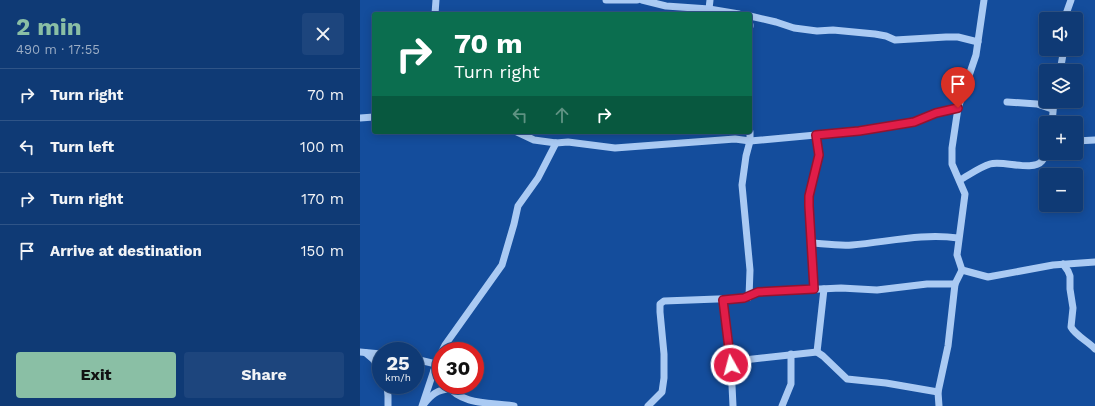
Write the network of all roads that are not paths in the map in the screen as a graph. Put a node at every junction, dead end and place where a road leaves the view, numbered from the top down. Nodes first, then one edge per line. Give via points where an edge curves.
1 (436, 0) edge
2 (606, 0) edge
3 (636, 0) edge
4 (642, 0) edge
5 (710, 0) edge
6 (984, 0) edge
7 (1072, 0) edge
8 (709, 9) junction
9 (435, 12) edge
10 (727, 12) edge
11 (1067, 12) edge
12 (752, 16) edge
13 (978, 42) junction
14 (1007, 102) dead end
15 (1039, 104) edge
16 (958, 108) junction
17 (372, 117) edge
18 (360, 118) edge
19 (521, 134) edge
20 (750, 134) edge
21 (816, 135) junction
22 (1095, 140) edge
23 (750, 141) junction
24 (1083, 141) edge
25 (556, 143) junction
26 (1042, 160) edge
27 (960, 180) junction
28 (958, 238) junction
29 (812, 243) junction
30 (1095, 262) edge
31 (1063, 264) junction
32 (962, 270) junction
33 (955, 284) junction
34 (814, 289) junction
35 (824, 289) junction
36 (749, 297) junction
37 (723, 300) junction
38 (447, 342) edge
39 (1095, 349) edge
40 (363, 352) edge
41 (816, 352) junction
42 (791, 354) junction
43 (372, 358) edge
44 (731, 365) junction
45 (432, 377) edge
46 (938, 392) junction
47 (388, 394) edge
48 (433, 394) edge
49 (457, 394) edge
50 (388, 406) edge
51 (422, 406) edge
52 (514, 406) edge
53 (648, 406) edge
54 (733, 406) edge
55 (782, 406) edge
56 (939, 406) edge

1 - 9 street
2 - 3 street
4 - 8 street via 666,6
5 - 8 street
6 - 13 street
7 - 11 street
8 - 10 street
12 - 13 street via 794,28 875,34 895,40 958,37
13 - 16 street
14 - 15 street
16 - 21 street via 914,122
16 - 27 street via 952,164
17 - 18 street
19 - 25 street via 534,140
20 - 23 street
21 - 23 street
21 - 29 street via 819,155 809,196
22 - 24 street
23 - 25 street via 735,139 615,148 568,142
23 - 36 street via 742,185 750,270
25 - 38 street via 538,178 518,206 502,265
26 - 27 street via 1036,165 991,164
27 - 28 street via 965,194
28 - 29 street via 918,237 850,245
28 - 32 street via 957,255
29 - 34 street
30 - 31 street
31 - 32 street via 988,277
31 - 39 street via 1070,276 1073,308 1071,327
32 - 33 street
33 - 35 street via 927,284 877,290
33 - 46 street via 948,346
34 - 35 street
34 - 36 street via 758,292
35 - 41 street
36 - 37 street
37 - 44 street
37 - 53 street via 704,298 664,301 660,304 664,378 662,392
40 - 43 street
41 - 42 street
41 - 46 street via 847,379
42 - 44 street via 735,361
42 - 55 street via 791,384
44 - 54 street
45 - 51 street
46 - 56 street
47 - 50 street
48 - 51 street
49 - 52 street via 468,400

